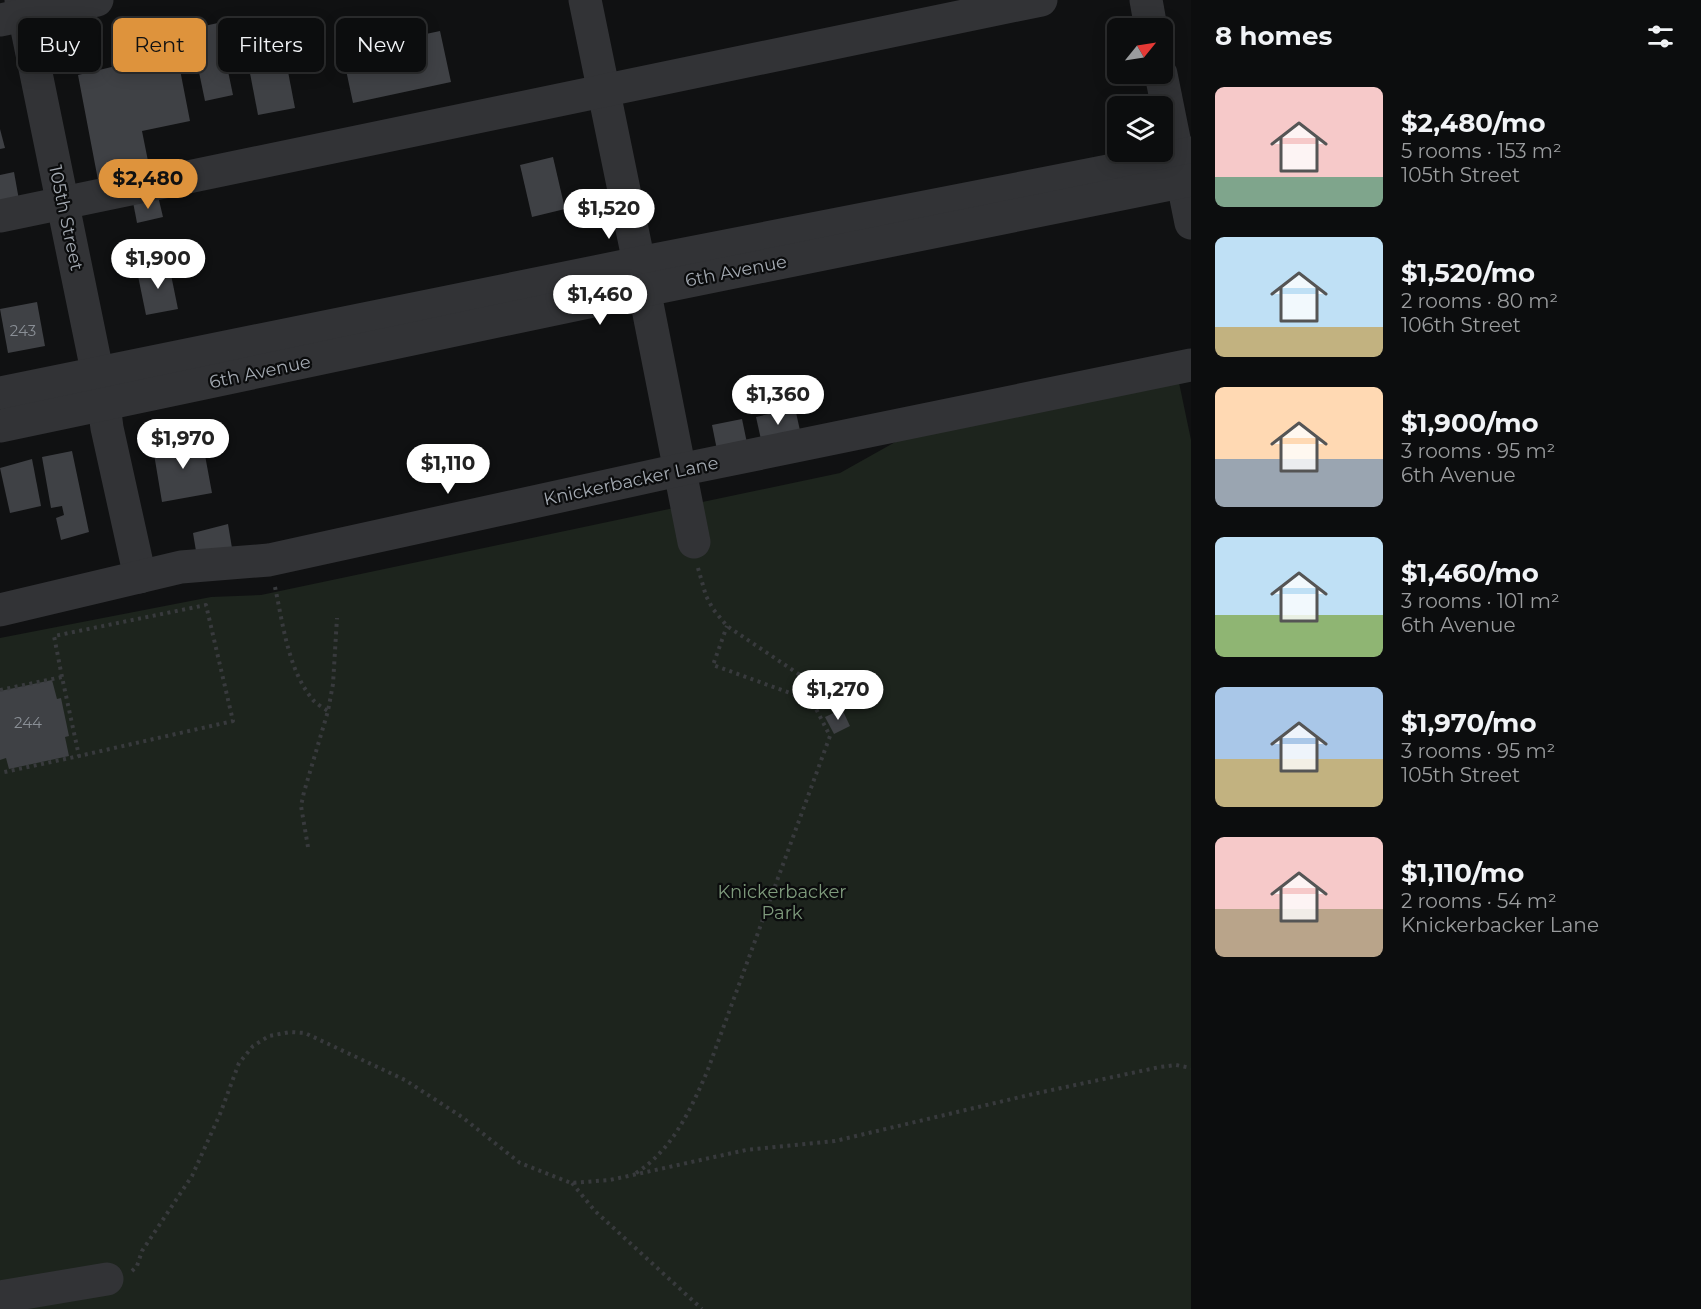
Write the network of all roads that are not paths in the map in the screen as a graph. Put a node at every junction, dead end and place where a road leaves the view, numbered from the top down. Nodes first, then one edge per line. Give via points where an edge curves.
1 (97, 0) edge
2 (585, 0) edge
3 (1041, 0) edge
4 (1146, 0) edge
5 (15, 11) edge
6 (1149, 18) edge
7 (1164, 84) edge
8 (604, 92) junction
9 (1186, 168) edge
10 (63, 203) junction
11 (0, 216) edge
12 (1191, 223) edge
13 (642, 276) junction
14 (1191, 365) edge
15 (97, 372) junction
16 (0, 393) edge
17 (104, 405) junction
18 (0, 426) edge
19 (679, 470) junction
20 (693, 542) road end
21 (140, 577) junction
22 (0, 610) edge
23 (107, 1279) road end
24 (0, 1297) edge

1 - 5 street
2 - 8 street
3 - 8 street
4 - 6 street
5 - 10 street, 105th Street
7 - 9 street
8 - 10 street
8 - 13 street
9 - 12 street
9 - 13 street, 6th Avenue
10 - 11 street
10 - 15 street, 105th Street
13 - 15 street, 6th Avenue
13 - 17 street, 6th Avenue
13 - 19 street
14 - 19 street, Knickerbacker Lane
15 - 16 street, 6th Avenue
15 - 17 street, 105th Street
17 - 18 street, 6th Avenue
17 - 21 street, 105th Street
19 - 20 street
19 - 21 street, Knickerbacker Lane via 269,560 180,567
21 - 22 street, Knickerbacker Lane
23 - 24 street

